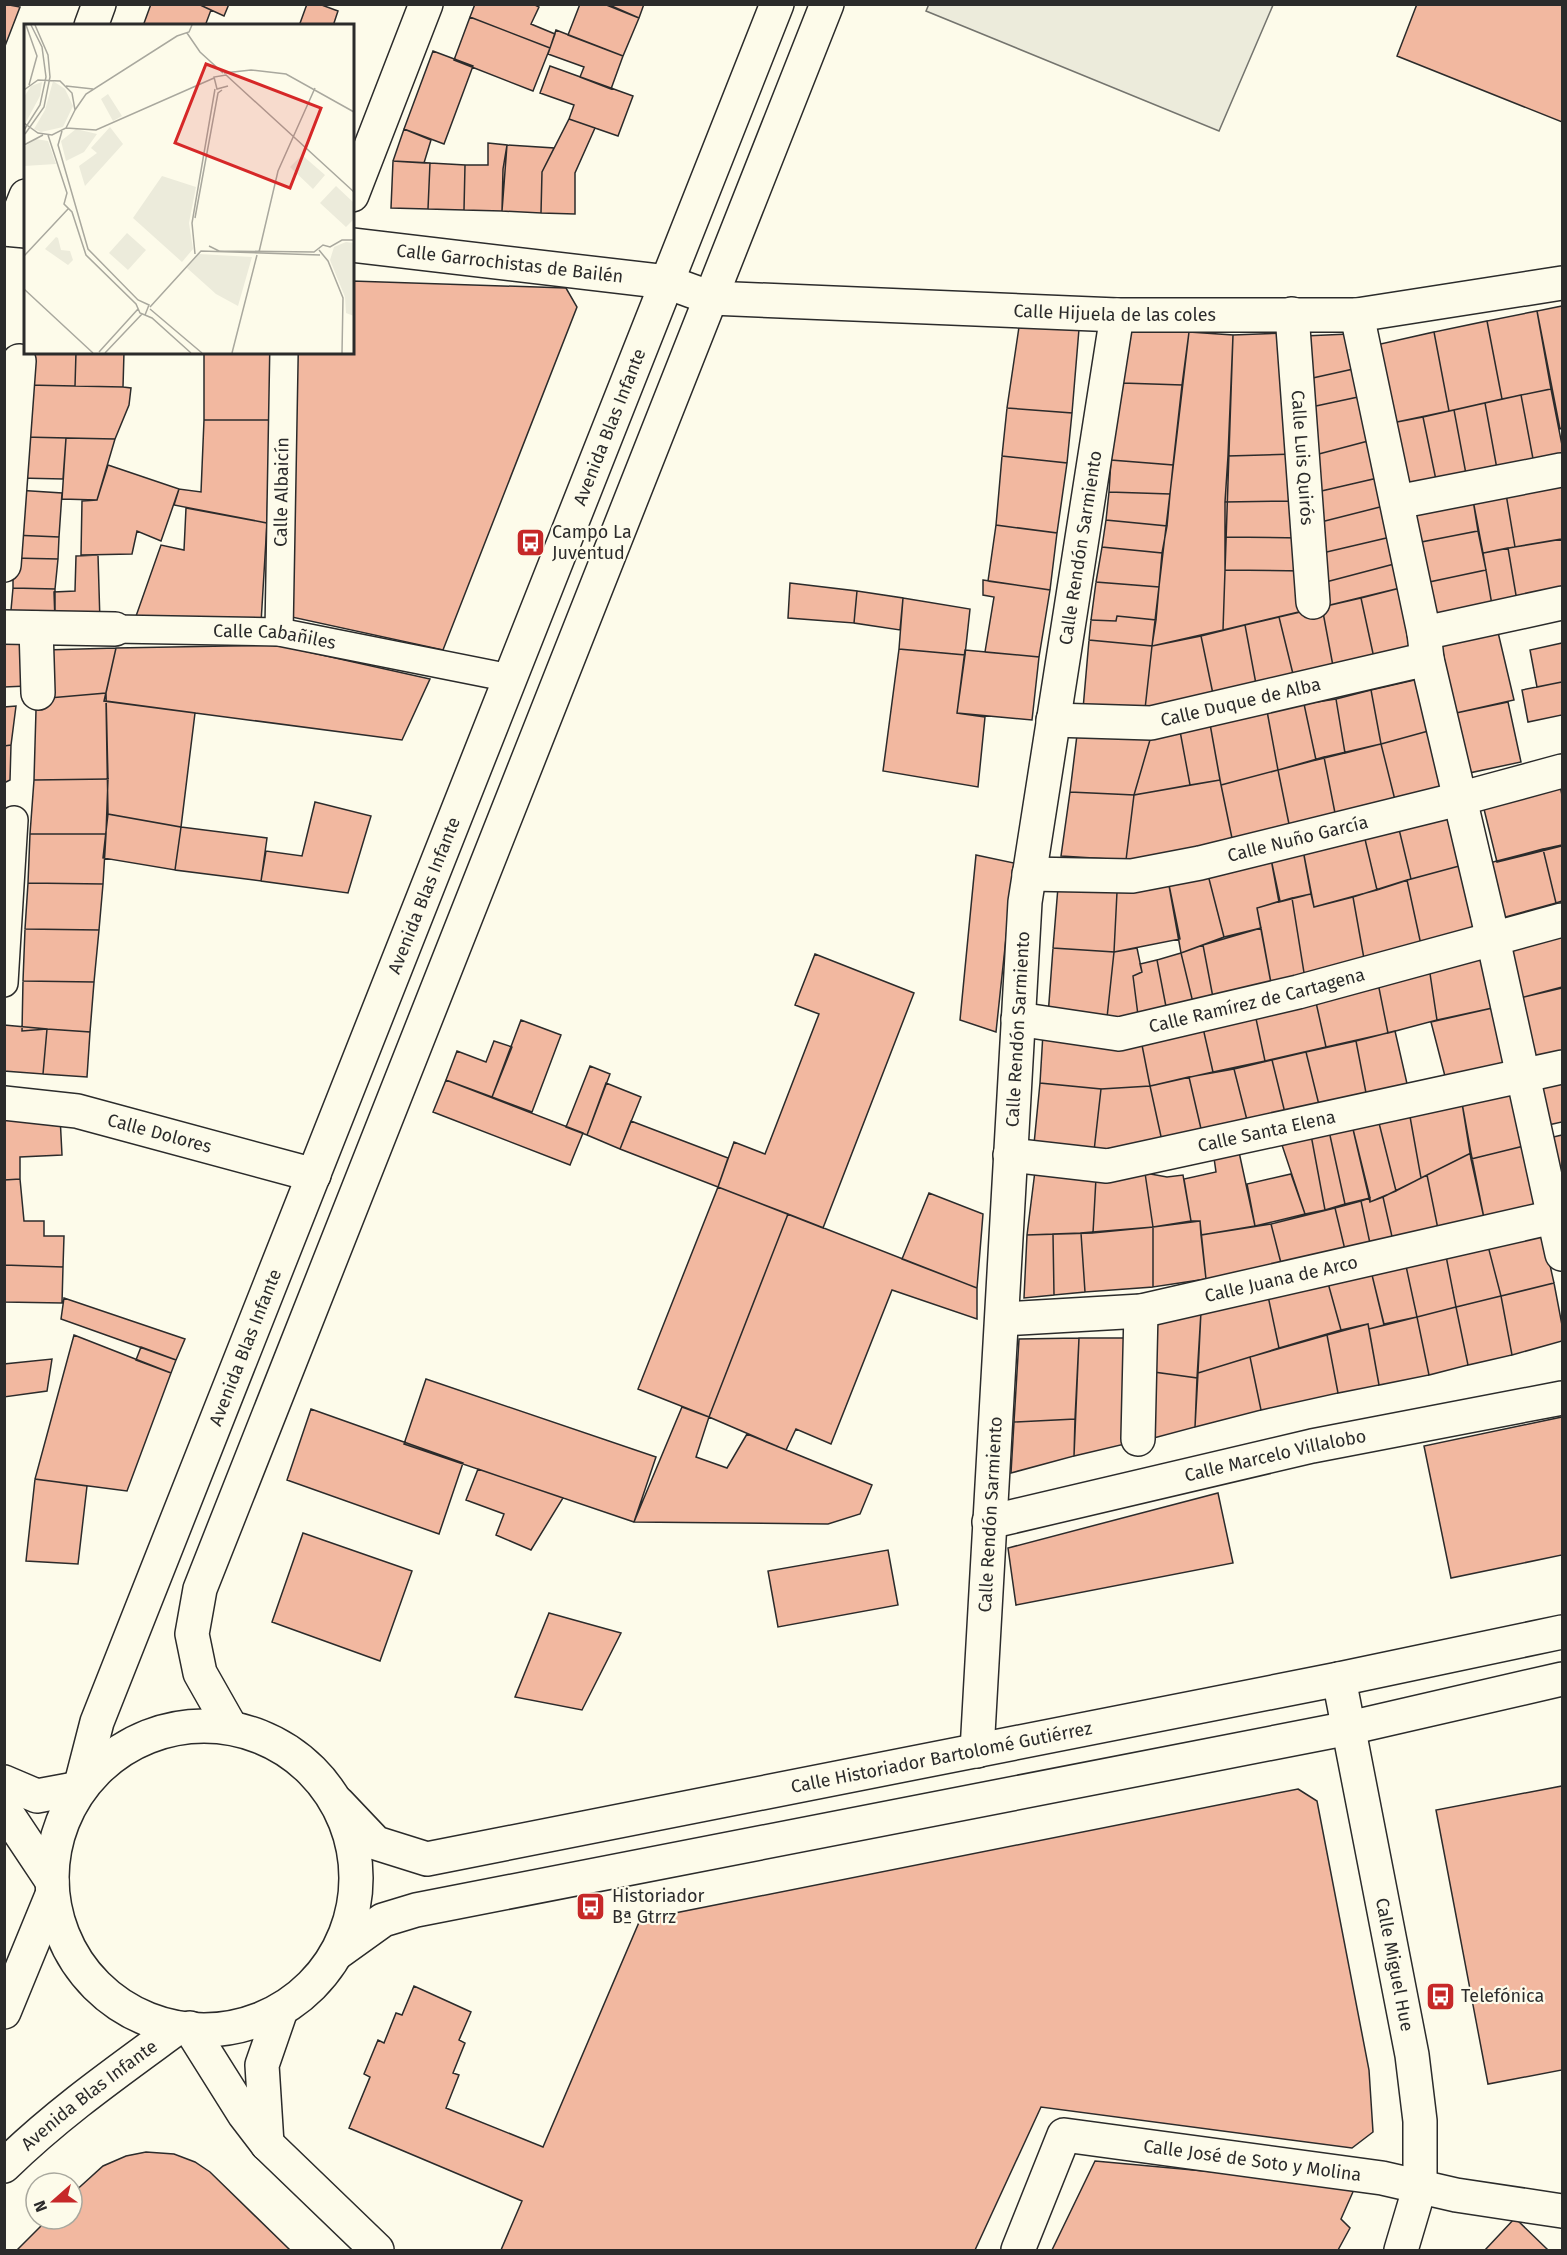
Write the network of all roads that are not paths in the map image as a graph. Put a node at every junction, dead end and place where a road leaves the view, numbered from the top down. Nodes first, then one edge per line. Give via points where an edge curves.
1 (99, 4) edge
2 (426, 4) edge
3 (777, 4) edge
4 (827, 4) edge
5 (92, 24) edge
6 (354, 190) edge
7 (24, 202) edge
8 (14, 230) edge
9 (354, 245) edge
10 (667, 282) junction
11 (1563, 283) edge
12 (711, 298) junction
13 (1292, 314) junction
14 (1117, 315) junction
15 (1357, 315) junction
16 (284, 354) edge
17 (19, 361) dead end
18 (1561, 470) edge
19 (1397, 502) junction
20 (4, 565) edge
21 (1313, 602) dead end
22 (1563, 603) edge
23 (4, 627) edge
24 (36, 628) junction
25 (115, 629) joint
26 (279, 632) junction
27 (1426, 646) junction
28 (510, 678) junction
29 (38, 693) dead end
30 (1053, 720) junction
31 (1563, 771) edge
32 (1459, 799) junction
33 (14, 820) dead end
34 (1029, 874) junction
35 (1563, 920) edge
36 (1493, 939) junction
37 (4, 983) edge
38 (1018, 1019) junction
39 (1563, 1067) edge
40 (1522, 1076) junction
41 (4, 1103) edge
42 (1010, 1155) junction
43 (314, 1175) junction
44 (1559, 1216) edge
45 (1563, 1254) edge
46 (1141, 1311) junction
47 (1003, 1319) junction
48 (1563, 1398) edge
49 (1137, 1439) dead end
50 (989, 1522) junction
51 (1563, 1632) edge
52 (1340, 1679) junction
53 (1563, 1679) edge
54 (231, 1726) junction
55 (1349, 1728) junction
56 (977, 1751) junction
57 (4, 1782) edge
58 (80, 1788) junction
59 (338, 1803) junction
60 (4, 1809) edge
61 (52, 1888) junction
62 (337, 1953) junction
63 (280, 2010) junction
64 (4, 2013) edge
65 (183, 2028) junction
66 (267, 2144) junction
67 (4, 2166) edge
68 (1420, 2186) junction
69 (1563, 2211) edge
70 (377, 2250) edge
71 (1018, 2250) edge
72 (1401, 2250) edge

1 - 5 street
2 - 6 street
3 - 10 street, Avenida Blas Infante
4 - 12 street
7 - 8 street
9 - 10 street, Calle Garrochistas de Bailén
10 - 12 street, Calle Hijuela de las coles
10 - 28 street, Avenida Blas Infante
11 - 15 street, Calle Hijuela de las coles
12 - 14 street, Calle Hijuela de las coles
12 - 54 street via 200,1589 192,1634 200,1673
13 - 14 street, Calle Hijuela de las coles
13 - 15 street, Calle Hijuela de las coles
13 - 21 street, Calle Luis Quirós
14 - 30 street, Calle Rendón Sarmiento
15 - 19 street
16 - 26 street, Calle Albaicín
17 - 20 street
18 - 19 street
19 - 27 street
22 - 27 street, Calle Duque de Alba
23 - 24 street, Calle Cabañiles
24 - 25 street, Calle Cabañiles
24 - 29 street
25 - 26 street, Calle Cabañiles
26 - 28 street, Calle Cabañiles
27 - 30 street, Calle Duque de Alba via 1151,723
27 - 32 street
28 - 43 street, Avenida Blas Infante
30 - 34 street, Calle Rendón Sarmiento
31 - 32 street, Calle Nuño García
32 - 34 street, Calle Nuño García via 1132,876
32 - 36 street
33 - 37 street
34 - 38 street, Calle Rendón Sarmiento
35 - 36 street, Calle Ramírez de Cartagena
36 - 38 street, Calle Ramírez de Cartagena via 1298,992 1119,1034
36 - 40 street
38 - 42 street, Calle Rendón Sarmiento
39 - 40 street, Calle Santa Elena
40 - 42 street, Calle Santa Elena via 1107,1166
40 - 44 street
41 - 43 street, Calle Dolores via 77,1111
42 - 47 street, Calle Rendón Sarmiento
43 - 58 street, Avenida Blas Infante via 97,1722
44 - 45 street
44 - 46 street, Calle Juana de Arco
46 - 47 street, Calle Juana de Arco
46 - 49 street
47 - 50 street, Calle Rendón Sarmiento
48 - 50 street, Calle Marcelo Villalobo via 1312,1446
50 - 56 street, Calle Rendón Sarmiento
51 - 52 street, Calle Historiador Bartolomé Gutiérrez
52 - 55 street, Calle Miguel Hue
52 - 56 street, Calle Historiador Bartolomé Gutiérrez
53 - 55 street
54 - 58 street via 177,1726 127,1745
54 - 59 street via 273,1741 310,1767
55 - 62 street via 416,1910 383,1920
55 - 68 street, Calle Miguel Hue via 1412,2055 1420,2121
56 - 59 street, Calle Historiador Bartolomé Gutiérrez via 427,1859 376,1843
57 - 58 street via 37,1796
58 - 61 street via 58,1833
59 - 62 street via 355,1852 355,1904
60 - 61 street
61 - 64 street
61 - 65 street via 68,1945 86,1974 109,1997 138,2015
62 - 63 street via 313,1985
63 - 65 street via 230,2028
63 - 66 street via 262,2065
65 - 66 street
65 - 67 street, Avenida Blas Infante via 83,2097
66 - 70 street
68 - 69 street, Calle José de Soto y Molina
68 - 71 street, Calle José de Soto y Molina via 1064,2135
68 - 72 street, Calle Miguel Hue

